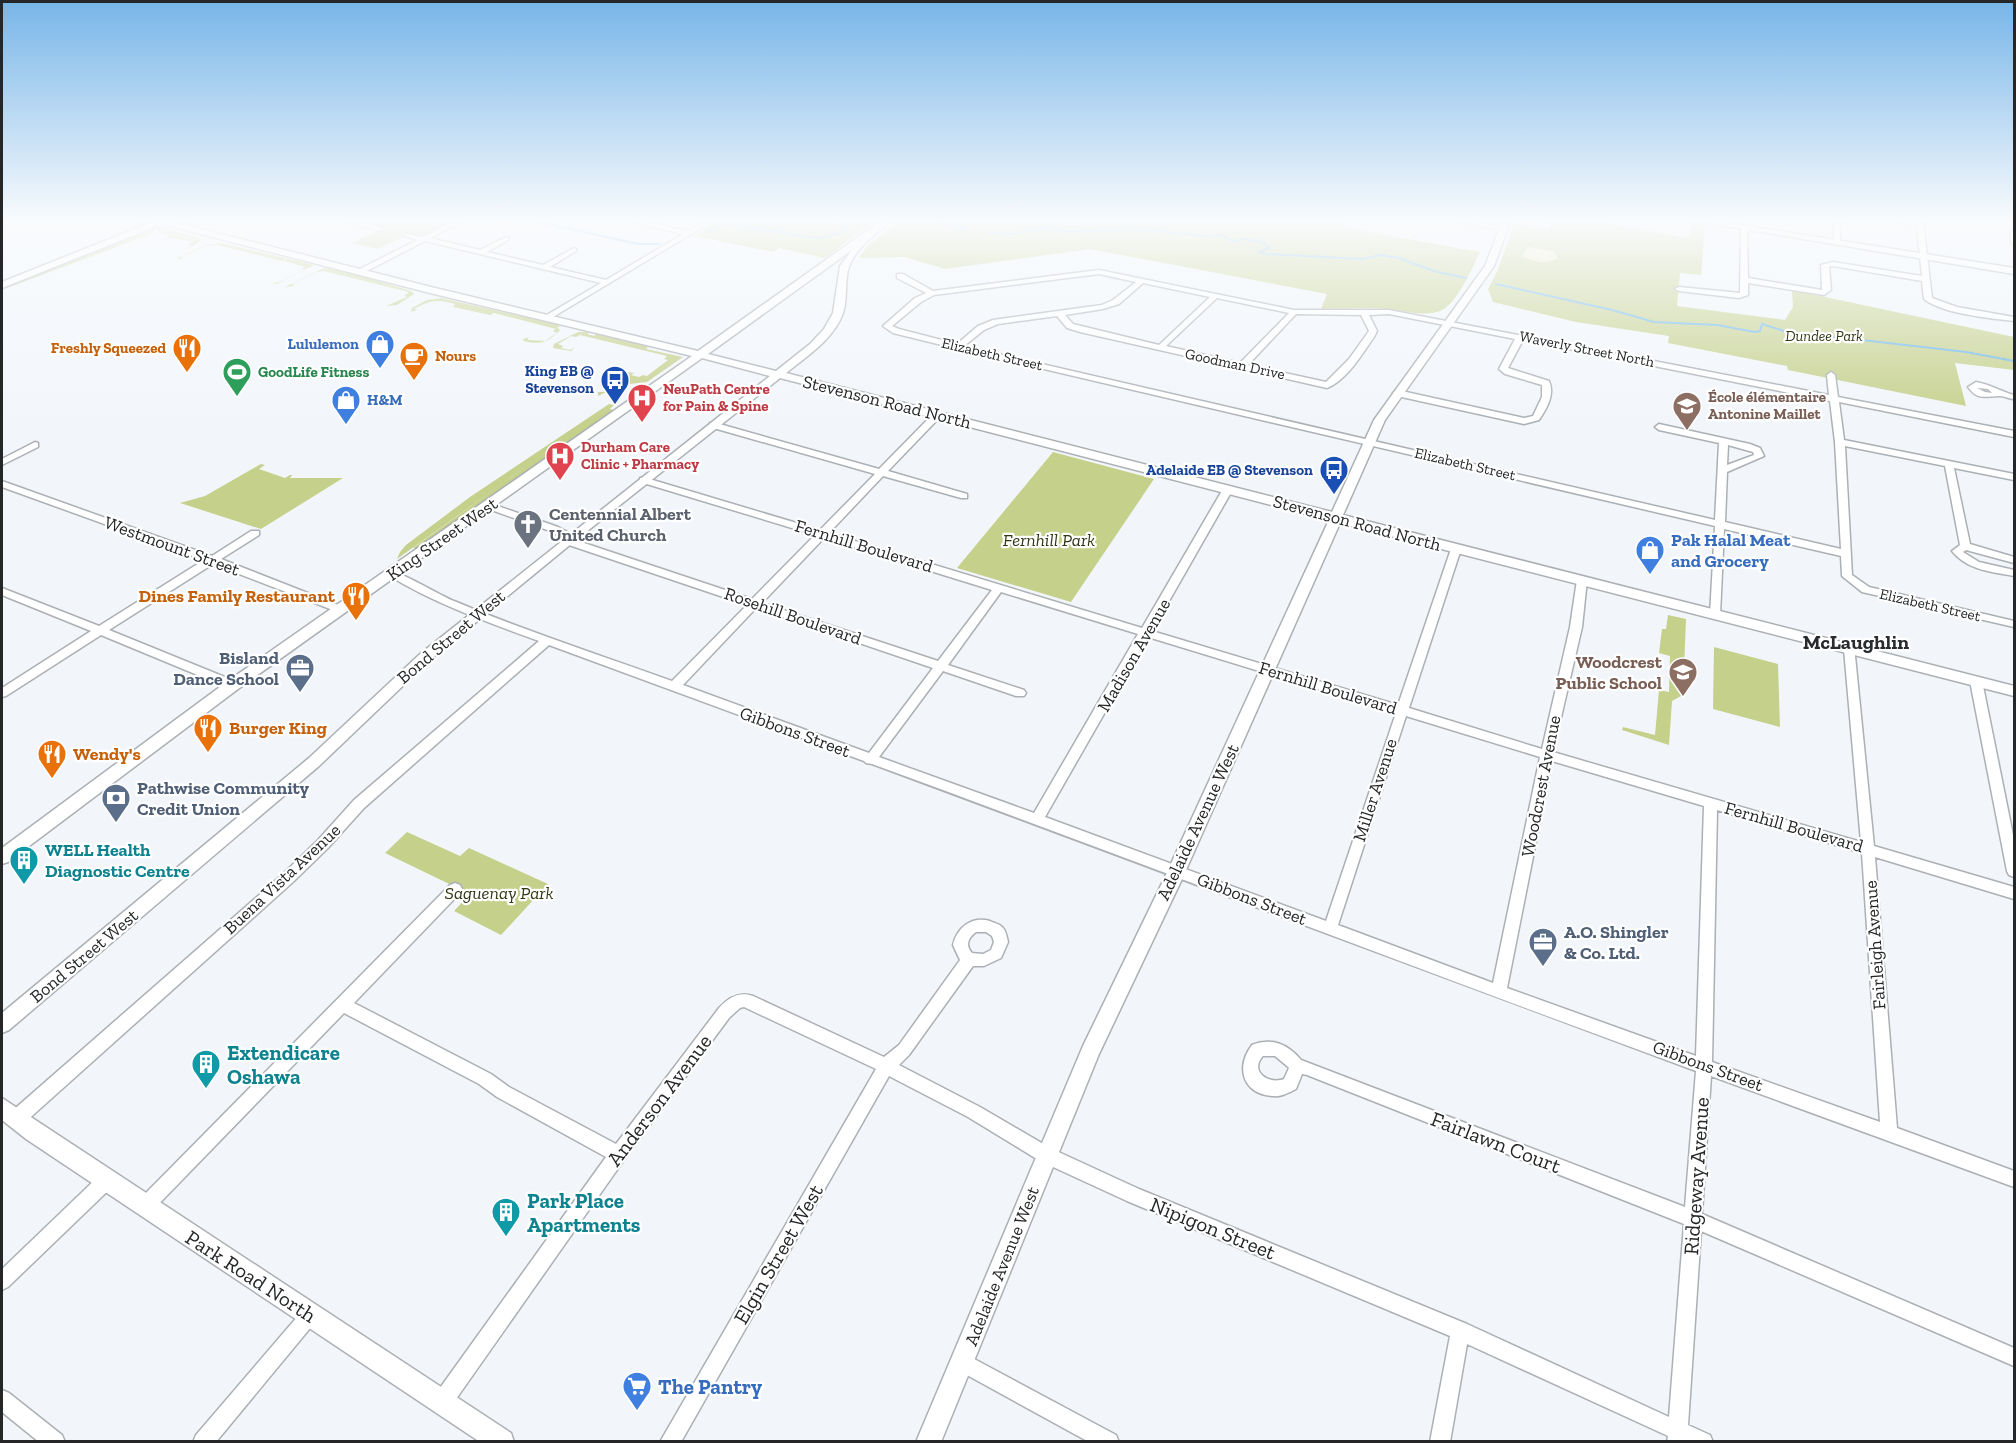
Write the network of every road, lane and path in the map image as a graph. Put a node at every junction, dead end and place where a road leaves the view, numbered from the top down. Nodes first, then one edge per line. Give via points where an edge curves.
1 (430, 289) edge
2 (594, 289) edge
3 (790, 289) edge
4 (837, 289) edge
5 (925, 289) edge
6 (961, 289) edge
7 (1132, 289) edge
8 (1188, 289) edge
9 (1472, 289) edge
10 (1682, 289) edge
11 (1744, 289) edge
12 (1806, 289) edge
13 (1827, 289) edge
14 (1927, 289) edge
15 (932, 293) junction
16 (1216, 295) junction
17 (1294, 312) junction
18 (1059, 313) junction
19 (1364, 314) junction
20 (548, 318) junction
21 (2014, 320) edge
22 (1448, 322) junction
23 (890, 329) joint
24 (1521, 336) junction
25 (958, 347) junction
26 (1160, 348) junction
27 (700, 354) junction
28 (1242, 366) junction
29 (778, 375) junction
30 (1831, 375) dead end
31 (1397, 393) junction
32 (1998, 393) dead end
33 (1833, 397) junction
34 (2014, 397) edge
35 (937, 415) junction
36 (713, 425) junction
37 (1659, 427) dead end
38 (2014, 434) edge
39 (1370, 441) junction
40 (1724, 441) junction
41 (1840, 442) junction
42 (35, 445) dead end
43 (2, 462) edge
44 (1949, 464) junction
45 (1722, 471) junction
46 (884, 472) junction
47 (2014, 477) edge
48 (643, 480) junction
49 (2, 484) edge
50 (1228, 489) junction
51 (964, 496) dead end
52 (489, 506) junction
53 (1335, 517) junction
54 (1721, 525) junction
55 (255, 533) dead end
56 (823, 534) junction
57 (569, 540) junction
58 (1965, 546) junction
59 (1456, 549) junction
60 (1847, 554) junction
61 (213, 560) junction
62 (2014, 560) edge
63 (392, 573) junction
64 (2014, 573) edge
65 (1582, 580) junction
66 (999, 588) junction
67 (2, 591) edge
68 (755, 603) junction
69 (342, 610) junction
70 (478, 614) junction
71 (1715, 615) junction
72 (2014, 624) edge
73 (99, 632) junction
74 (1147, 633) junction
75 (547, 640) junction
76 (1850, 649) junction
77 (943, 667) junction
78 (1268, 670) junction
79 (1976, 681) junction
80 (233, 685) junction
81 (674, 687) junction
82 (2014, 691) edge
83 (2, 693) edge
84 (1020, 693) dead end
85 (1401, 711) junction
86 (1548, 755) junction
87 (870, 760) junction
88 (1711, 803) junction
89 (1037, 819) junction
90 (1868, 849) junction
91 (2, 857) edge
92 (1177, 870) junction
93 (2014, 871) edge
94 (455, 889) dead end
95 (2014, 893) edge
96 (1330, 929) junction
97 (969, 958) dead end
98 (1499, 992) junction
99 (342, 1004) junction
100 (732, 1004) joint
101 (2, 1024) edge
102 (1297, 1065) dead end
103 (1704, 1065) junction
104 (886, 1066) junction
105 (9, 1113) edge
106 (1890, 1133) junction
107 (618, 1154) junction
108 (1046, 1155) junction
109 (2014, 1179) edge
110 (107, 1180) junction
111 (146, 1206) junction
112 (1694, 1219) junction
113 (2, 1281) edge
114 (310, 1315) junction
115 (1460, 1331) junction
116 (2014, 1357) edge
117 (963, 1362) junction
118 (2, 1400) edge
119 (441, 1402) junction
120 (1677, 1436) edge
121 (55, 1442) edge
122 (203, 1442) edge
123 (502, 1442) edge
124 (670, 1442) edge
125 (928, 1442) edge
126 (1109, 1442) edge
127 (1440, 1442) edge
128 (1703, 1442) edge

1 - 20 main road, Stevenson Road North
2 - 20 street
3 - 27 main road, King Street West
4 - 29 main road, Bond Street West via 838,312 828,330
5 - 15 street
6 - 15 street, Waverly Street North
7 - 18 street via 1102,307
8 - 16 street, Waverly Street North
9 - 22 main road, Adelaide Avenue West
10 - 11 street via 1741,296
12 - 13 street
14 - 21 street via 1933,303
15 - 23 street, Waverly Street North via 895,318 887,326
16 - 17 street, Waverly Street North
16 - 26 street
17 - 19 street, Waverly Street North
17 - 28 street
18 - 25 street via 996,322 981,328
18 - 26 street, Goodman Drive via 1070,326
19 - 22 street, Waverly Street North via 1389,312
19 - 28 street, Goodman Drive via 1373,331 1327,385
20 - 27 main road, Stevenson Road North
22 - 24 street, Waverly Street North
22 - 31 main road, Adelaide Avenue West
23 - 25 street, Elizabeth Street
24 - 31 street via 1503,369 1546,383 1543,408 1536,418 1524,421
24 - 33 street, Waverly Street North
25 - 39 street, Elizabeth Street
26 - 28 street, Goodman Drive
27 - 29 main road, Stevenson Road North
27 - 52 main road, King Street West
29 - 35 main road, Stevenson Road North
29 - 36 main road, Bond Street West
30 - 33 street
31 - 39 main road, Adelaide Avenue West
32 - 34 street
33 - 38 street, Waverly Street North
33 - 41 street
35 - 46 street
35 - 50 main road, Stevenson Road North
36 - 46 street
36 - 48 main road, Bond Street West
37 - 40 street
39 - 53 main road, Adelaide Avenue West
39 - 54 street, Elizabeth Street
40 - 45 street
40 - 45 street via 1757,450 1759,456
41 - 44 street
41 - 60 street
42 - 43 street
44 - 47 street
44 - 58 street
45 - 54 street
46 - 51 street
46 - 56 street
48 - 56 street, Fernhill Boulevard
48 - 57 main road, Bond Street West
49 - 61 street, Westmount Street
50 - 53 main road, Stevenson Road North
50 - 74 street, Madison Avenue
52 - 57 street, Rosehill Boulevard via 554,529
52 - 63 main road, King Street West
53 - 59 main road, Stevenson Road North
53 - 78 main road, Adelaide Avenue West
54 - 60 street, Elizabeth Street
54 - 71 street
55 - 61 street
56 - 66 street, Fernhill Boulevard
56 - 68 street
57 - 68 street, Rosehill Boulevard
57 - 70 main road, Bond Street West
58 - 62 street
58 - 64 street via 1957,551 1961,557
59 - 65 main road, Stevenson Road North
59 - 85 street, Miller Avenue
60 - 72 street, Elizabeth Street via 1847,576 1866,590
61 - 69 street, Westmount Street
61 - 73 street
63 - 69 main road, King Street West
63 - 70 street, Gibbons Street
65 - 71 main road, Stevenson Road North
65 - 86 street, Woodcrest Avenue via 1576,627
66 - 74 street, Fernhill Boulevard
66 - 77 street
67 - 73 street
68 - 77 street, Rosehill Boulevard
68 - 81 street
69 - 80 main road, King Street West
70 - 75 street, Gibbons Street
70 - 101 main road, Bond Street West via 396,683 314,762
71 - 76 main road, Stevenson Road North
73 - 80 street
73 - 83 street
74 - 78 street, Fernhill Boulevard
74 - 89 street, Madison Avenue
75 - 81 street, Gibbons Street
75 - 105 street, Buena Vista Avenue via 359,804 288,878
76 - 79 main road, Stevenson Road North
76 - 90 street, Fairleigh Avenue
77 - 84 street, Rosehill Boulevard
77 - 87 street
78 - 85 street, Fernhill Boulevard
78 - 92 main road, Adelaide Avenue West
79 - 82 main road, Stevenson Road North
79 - 93 street
80 - 91 main road, King Street West
81 - 87 street, Gibbons Street
85 - 86 street, Fernhill Boulevard
85 - 96 street, Miller Avenue
86 - 88 street, Fernhill Boulevard
86 - 98 street, Woodcrest Avenue
87 - 89 street, Gibbons Street
88 - 90 street, Fernhill Boulevard
88 - 103 street, Ridgeway Avenue
89 - 92 street, Gibbons Street
90 - 95 street, Fernhill Boulevard
90 - 106 street, Fairleigh Avenue
92 - 96 street, Gibbons Street
92 - 108 main road, Adelaide Avenue West via 1090,1052
94 - 99 street
96 - 98 street, Gibbons Street
97 - 104 street, Elgin Street West via 904,1050
98 - 103 street, Gibbons Street
99 - 107 street
99 - 111 street
100 - 104 street, Nipigon Street via 748,1001
100 - 107 street, Anderson Avenue
102 - 112 street, Fairlawn Court
103 - 106 street, Gibbons Street
103 - 112 street, Ridgeway Avenue
104 - 108 street, Nipigon Street
104 - 124 street, Elgin Street West
105 - 110 main road, Park Road North
106 - 109 street, Gibbons Street
107 - 119 street, Anderson Avenue
108 - 115 street, Nipigon Street
108 - 117 main road, Adelaide Avenue West
110 - 111 main road, Park Road North
110 - 113 street
111 - 114 main road, Park Road North
112 - 116 street, Fairlawn Court
112 - 120 street, Ridgeway Avenue
114 - 119 main road, Park Road North
114 - 122 street
115 - 120 street, Nipigon Street
115 - 127 street
117 - 125 main road, Adelaide Avenue West
117 - 126 street
118 - 121 street
119 - 123 main road, Park Road North
120 - 128 street, Nipigon Street

